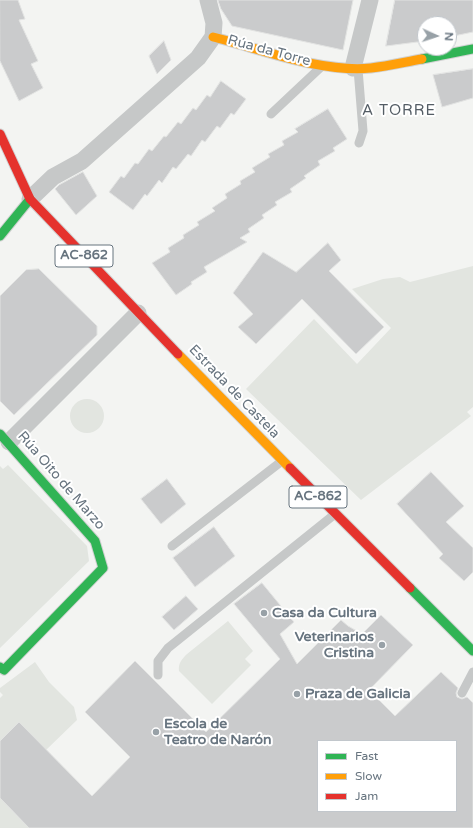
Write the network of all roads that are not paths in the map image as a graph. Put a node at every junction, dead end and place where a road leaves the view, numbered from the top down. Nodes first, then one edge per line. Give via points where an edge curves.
1 (208, 0) edge
2 (370, 0) edge
3 (213, 37) junction
4 (473, 49) edge
5 (322, 66) junction
6 (356, 68) junction
7 (270, 114) dead end
8 (0, 134) edge
9 (359, 143) dead end
10 (30, 199) junction
11 (0, 236) edge
12 (138, 314) junction
13 (4, 438) edge
14 (282, 461) junction
15 (335, 514) junction
16 (172, 546) dead end
17 (473, 651) edge
18 (0, 667) edge
19 (473, 672) edge
20 (158, 675) dead end
21 (462, 693) dead end

1 - 3 street via 214,23
2 - 6 street
3 - 5 main road, Rúa da Torre
3 - 10 street, Rúa da Torre via 198,58 82,161 53,177
4 - 6 main road, Rúa da Torre via 371,68
5 - 6 main road, Rúa da Torre
5 - 7 lane
6 - 9 lane via 363,132
8 - 10 main road, Estrada de Castela / AC-862
10 - 11 main road
10 - 12 main road, Estrada de Castela / AC-862
12 - 13 street
12 - 14 main road, Estrada de Castela / AC-862
13 - 18 main road, Rúa Oito de Marzo via 95,541 103,568 4,670
14 - 15 main road, Estrada de Castela / AC-862
14 - 16 lane
15 - 17 main road, Estrada de Castela / AC-862
15 - 20 lane via 168,648 158,661
19 - 21 lane

